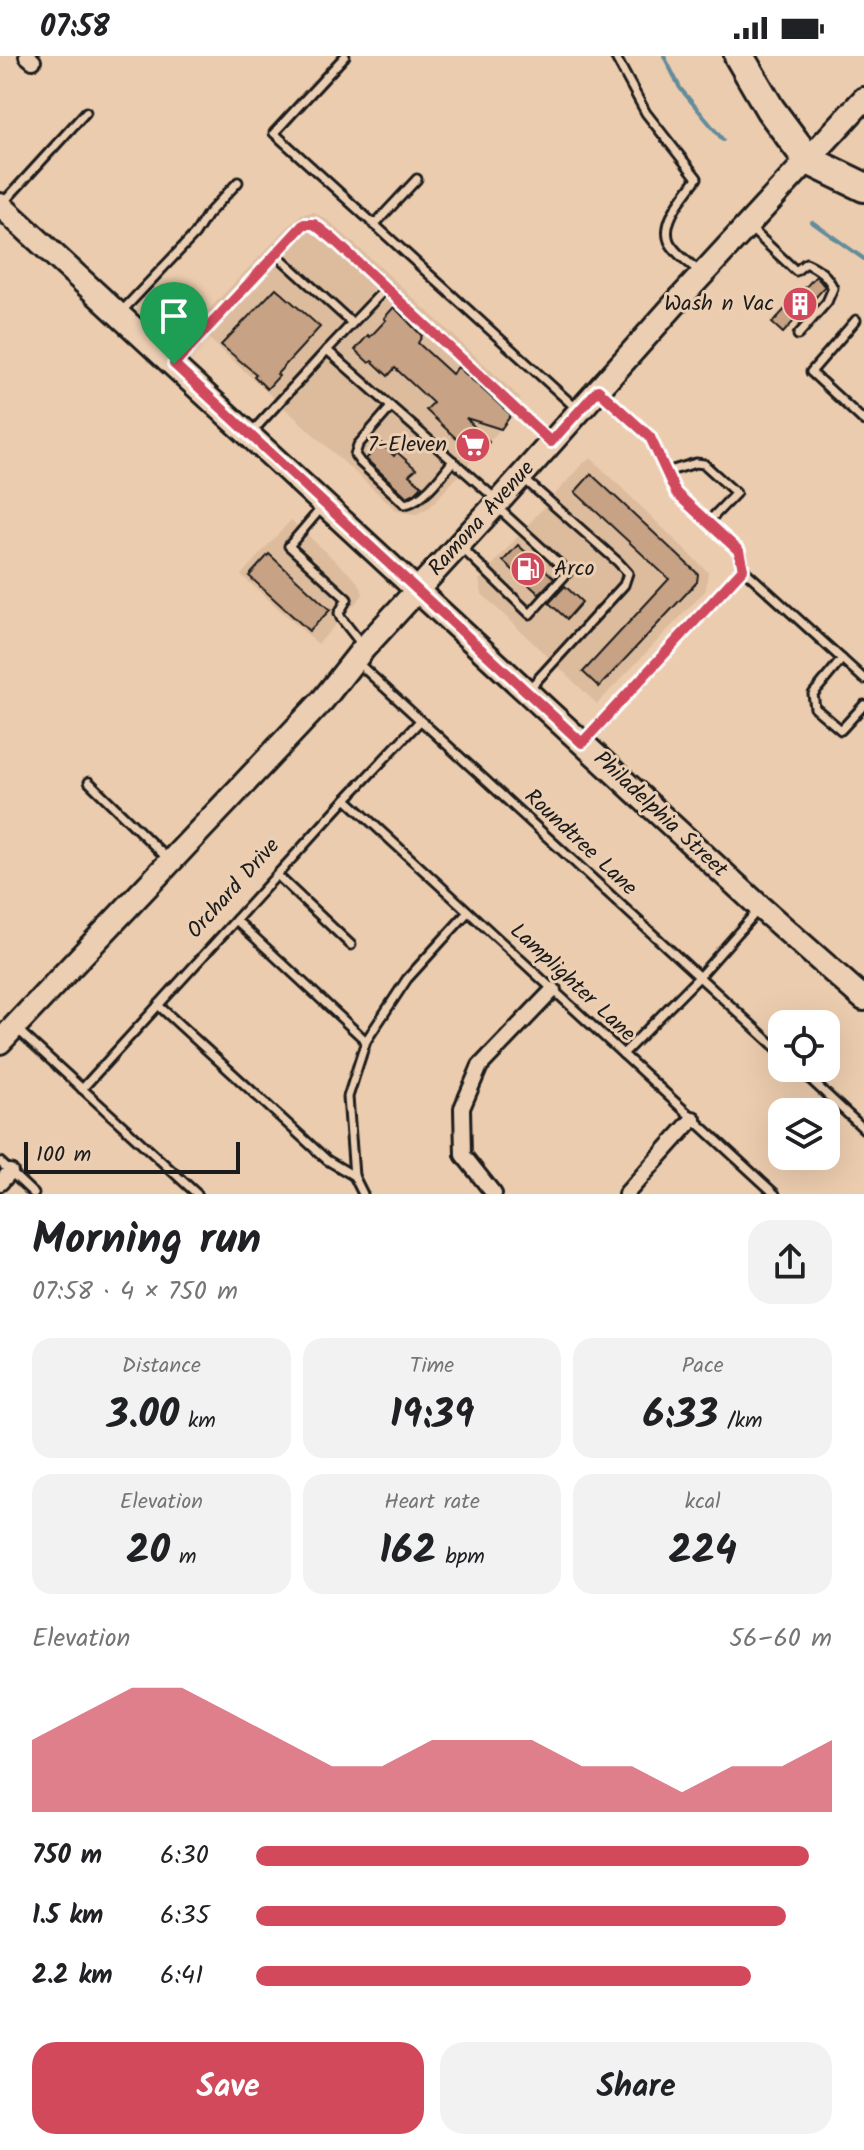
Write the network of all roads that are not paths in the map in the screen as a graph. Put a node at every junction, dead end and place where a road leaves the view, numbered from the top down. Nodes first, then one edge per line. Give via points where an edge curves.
1 (345, 56) edge
2 (615, 56) edge
3 (739, 56) edge
4 (864, 99) edge
5 (86, 112) dead end
6 (808, 160) junction
7 (417, 179) dead end
8 (238, 182) dead end
9 (864, 187) edge
10 (0, 205) edge
11 (374, 225) junction
12 (748, 225) junction
13 (276, 254) junction
14 (702, 274) junction
15 (386, 288) junction
16 (119, 314) junction
17 (856, 320) dead end
18 (352, 323) junction
19 (798, 335) dead end
20 (327, 350) junction
21 (174, 364) junction
22 (598, 390) junction
23 (391, 407) junction
24 (579, 411) junction
25 (864, 421) edge
26 (250, 435) junction
27 (551, 442) junction
28 (453, 461) junction
29 (666, 472) junction
30 (521, 476) junction
31 (497, 503) junction
32 (325, 504) junction
33 (708, 522) junction
34 (459, 545) junction
35 (743, 569) junction
36 (417, 590) junction
37 (359, 654) junction
38 (842, 659) junction
39 (864, 679) edge
40 (526, 691) junction
41 (864, 705) edge
42 (420, 721) junction
43 (582, 743) junction
44 (89, 782) dead end
45 (346, 799) junction
46 (171, 862) junction
47 (277, 875) junction
48 (760, 907) junction
49 (468, 912) junction
50 (236, 920) junction
51 (351, 945) dead end
52 (699, 977) junction
53 (553, 990) junction
54 (864, 999) edge
55 (158, 1005) junction
56 (8, 1035) edge
57 (768, 1040) edge
58 (366, 1041) junction
59 (623, 1054) junction
60 (813, 1082) edge
61 (82, 1089) junction
62 (693, 1119) junction
63 (864, 1129) edge
64 (3, 1172) edge
65 (354, 1176) junction
66 (34, 1194) edge
67 (197, 1194) edge
68 (363, 1194) edge
69 (494, 1194) edge
70 (626, 1194) edge
71 (775, 1194) edge

1 - 11 lane via 274,133
2 - 14 lane via 646,113 697,178 669,220 668,232 676,250
3 - 6 highway
4 - 6 main road, Ramona Avenue
5 - 10 lane
6 - 9 highway
6 - 12 main road, Ramona Avenue
7 - 11 lane
8 - 16 lane
10 - 16 main road, Philadelphia Street
11 - 24 lane
12 - 14 main road, Ramona Avenue
12 - 19 lane via 796,271 806,263 829,278 833,288 827,302
13 - 15 lane via 304,224 314,224
13 - 18 lane
13 - 21 lane
14 - 22 main road, Ramona Avenue
15 - 18 lane
15 - 27 lane
16 - 21 main road, Philadelphia Street
17 - 25 lane via 811,372
18 - 20 lane
20 - 23 lane
20 - 26 lane
21 - 26 main road, Philadelphia Street
22 - 24 main road, Ramona Avenue
22 - 29 lane via 650,437
23 - 28 lane
23 - 28 lane via 355,455 405,504 414,503 433,486
24 - 27 main road, Ramona Avenue
26 - 32 main road, Philadelphia Street
27 - 30 main road, Ramona Avenue
28 - 31 lane
29 - 33 lane via 676,493
29 - 33 lane via 704,464 736,493
30 - 31 main road, Ramona Avenue
30 - 40 lane via 628,573 624,585
31 - 34 main road, Ramona Avenue
31 - 34 lane via 568,572 530,614
32 - 36 main road, Philadelphia Street
32 - 37 lane, Roundtree Lane via 289,546 347,599 339,613
33 - 35 lane via 739,551
34 - 36 main road, Ramona Avenue
35 - 38 lane
35 - 43 lane
36 - 37 main road, Ramona Avenue
36 - 40 main road, Philadelphia Street
37 - 42 lane, Roundtree Lane
37 - 46 main road, Ramona Avenue via 322,701
38 - 39 lane
38 - 41 lane via 813,694 815,708 841,730
40 - 43 main road, Philadelphia Street
42 - 45 lane, Orchard Drive
42 - 52 lane, Roundtree Lane
43 - 48 main road, Philadelphia Street
44 - 46 lane
45 - 47 lane, Orchard Drive
45 - 49 lane, Lamplighter Lane
46 - 56 main road, Ramona Avenue
47 - 50 lane, Orchard Drive
47 - 51 lane
48 - 52 lane
48 - 54 main road, Philadelphia Street
49 - 53 lane, Lamplighter Lane
49 - 58 lane via 407,979
50 - 55 lane, Orchard Drive
50 - 58 lane
52 - 57 lane, Roundtree Lane
52 - 59 lane
53 - 59 lane, Lamplighter Lane
53 - 69 street via 480,1066 462,1108 463,1155
55 - 61 lane, Orchard Drive
55 - 65 lane via 327,1160
56 - 61 lane
58 - 65 lane via 348,1097
59 - 62 lane, Lamplighter Lane
60 - 63 lane
61 - 67 lane
62 - 70 street
62 - 71 lane, Lamplighter Lane
64 - 66 lane
65 - 68 lane

